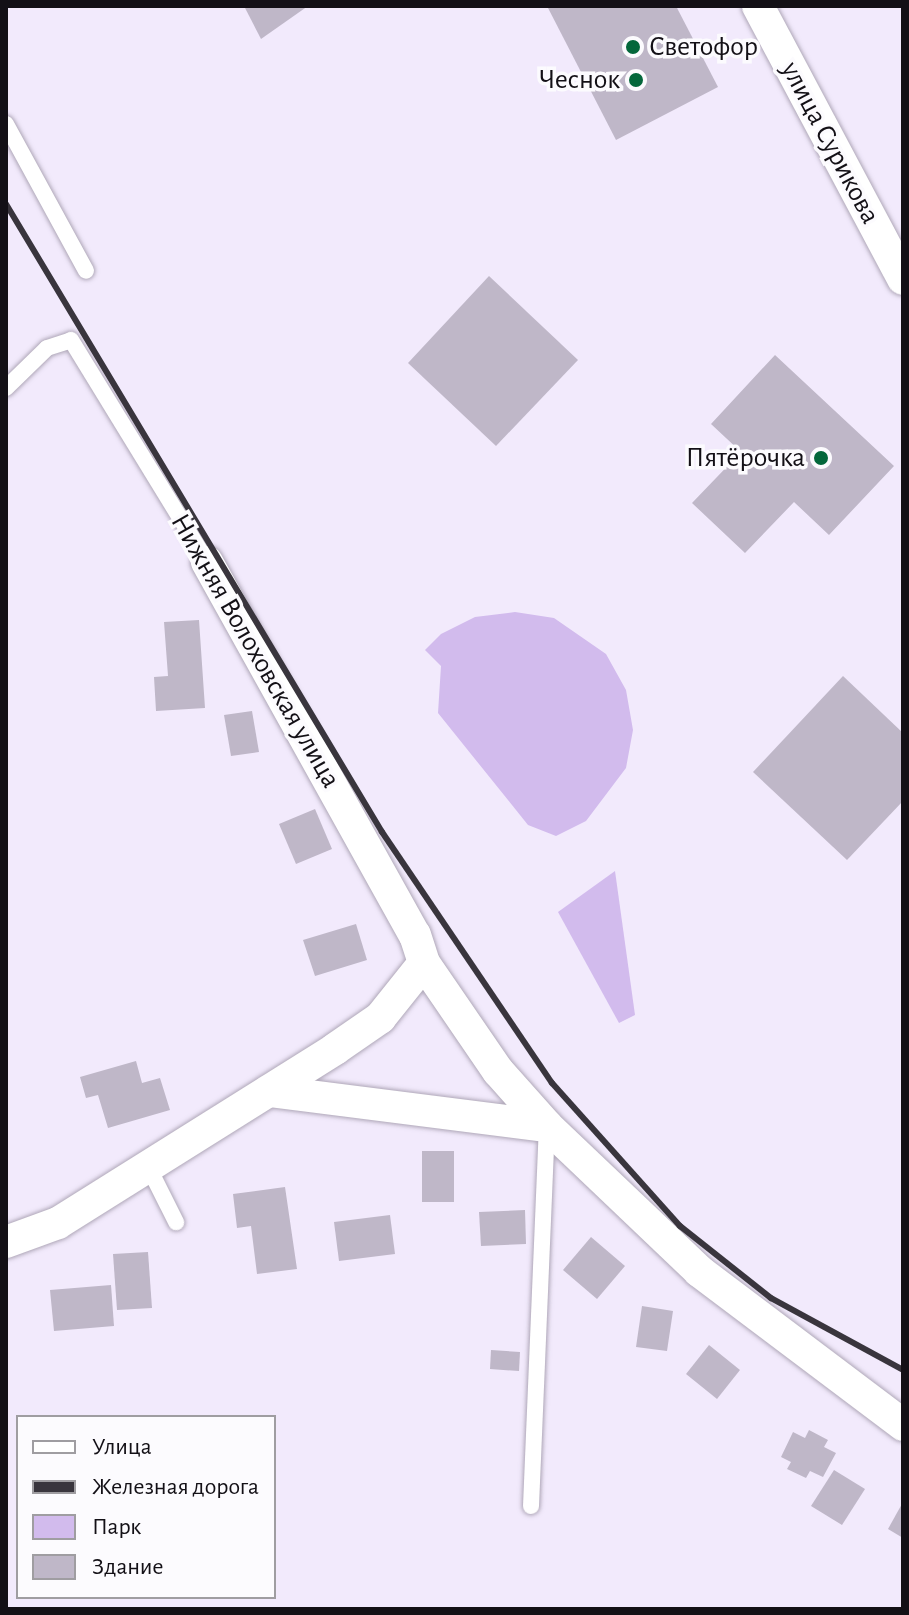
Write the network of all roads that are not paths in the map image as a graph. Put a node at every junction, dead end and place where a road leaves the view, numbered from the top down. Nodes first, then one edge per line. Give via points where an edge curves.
1 (758, 6) edge
2 (6, 124) edge
3 (86, 271) dead end
4 (903, 279) edge
5 (6, 388) edge
6 (207, 562) joint
7 (424, 963) junction
8 (269, 1091) junction
9 (547, 1126) junction
10 (148, 1166) junction
11 (176, 1222) dead end
12 (6, 1242) edge
13 (903, 1425) edge
14 (531, 1506) dead end

1 - 4 street, улица Сурикова
2 - 3 lane
5 - 6 lane, Нижняя Волоховская улица via 47,348 63,340 76,345
6 - 7 street, Нижняя Волоховская улица via 415,935
7 - 8 street via 380,1018
7 - 9 street, Нижняя Волоховская улица via 498,1071
8 - 9 street
8 - 10 street
9 - 13 street, Нижняя Волоховская улица via 699,1271
9 - 14 lane
10 - 11 lane
10 - 12 street via 58,1223

